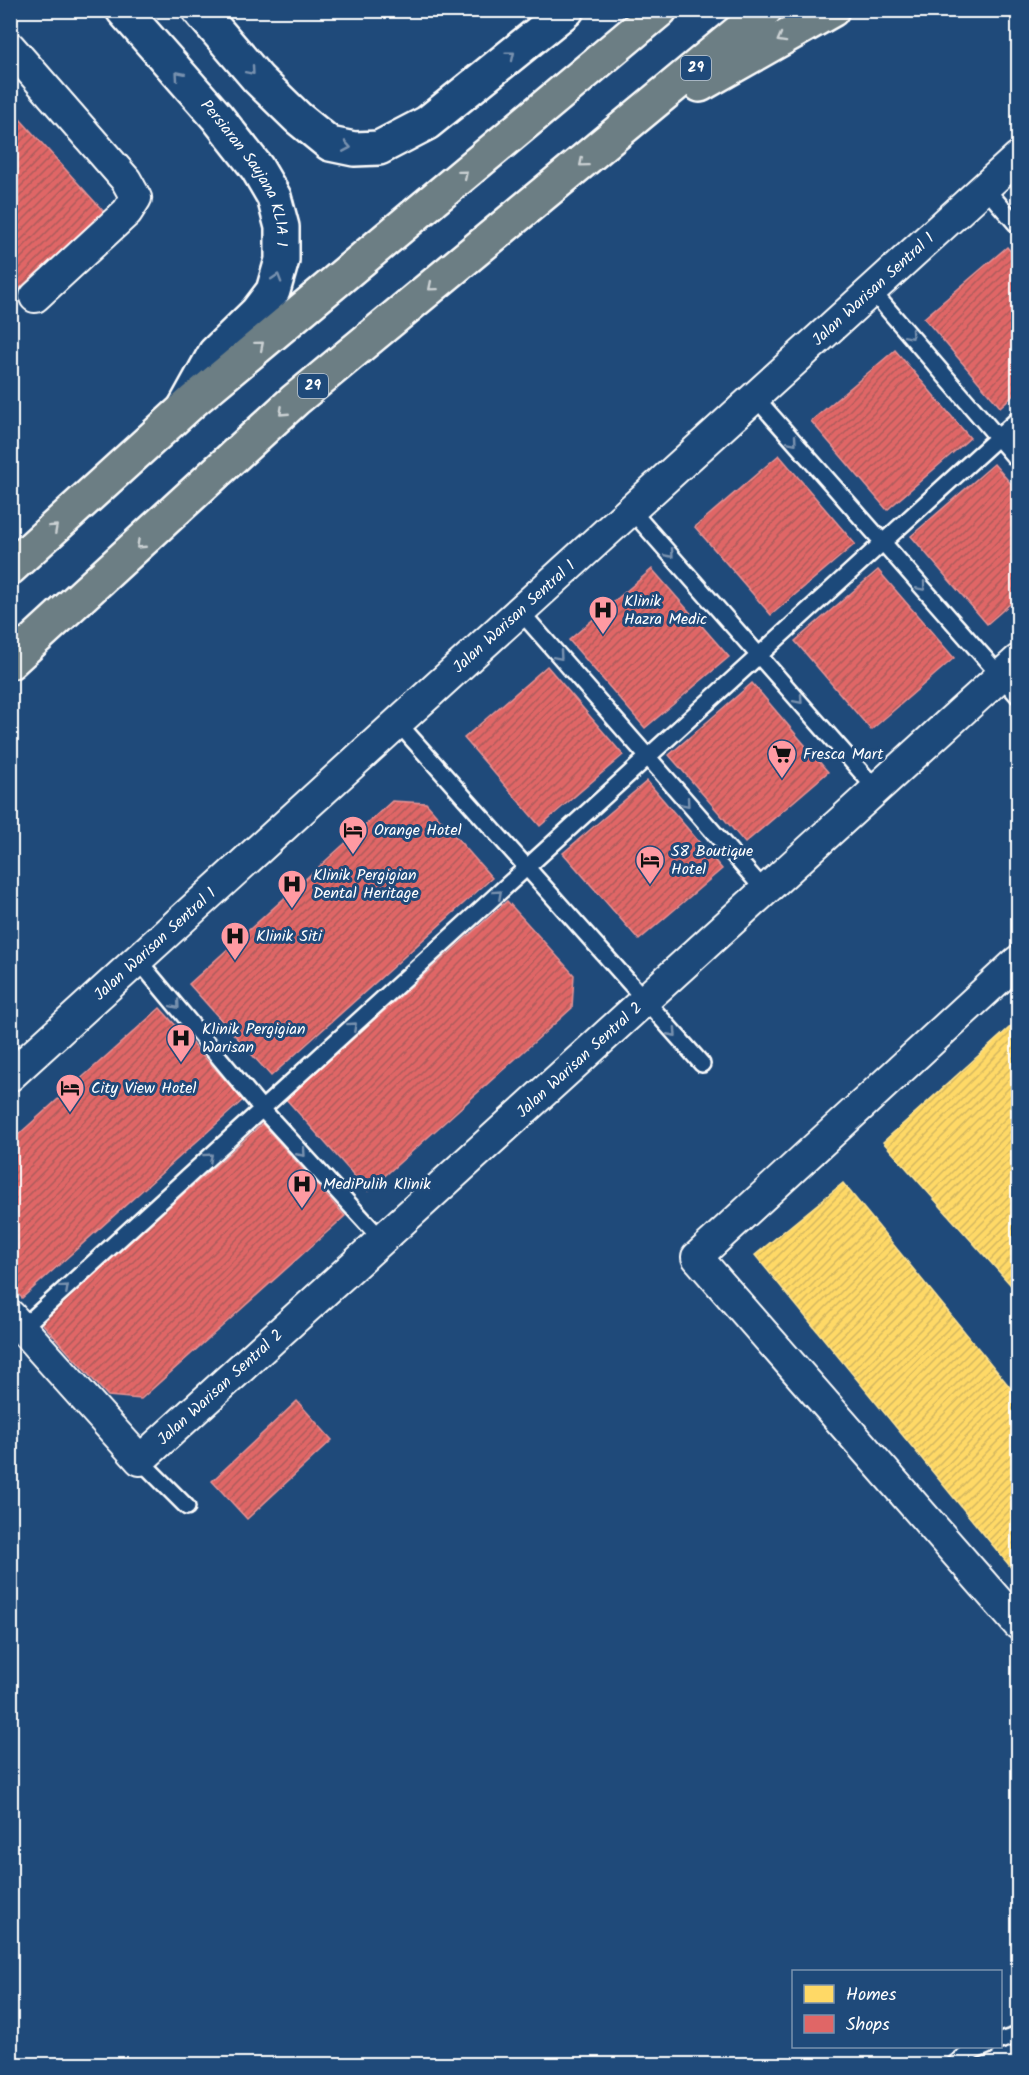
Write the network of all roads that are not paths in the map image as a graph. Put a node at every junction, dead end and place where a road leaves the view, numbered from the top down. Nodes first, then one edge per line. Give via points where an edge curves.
1 (123, 10) edge
2 (199, 10) edge
3 (567, 10) edge
4 (648, 10) edge
5 (660, 10) edge
6 (765, 10) edge
7 (832, 10) edge
8 (10, 47) edge
9 (610, 51) junction
10 (628, 125) junction
11 (1018, 157) edge
12 (985, 188) junction
13 (1018, 226) edge
14 (872, 291) junction
15 (35, 297) dead end
16 (755, 397) junction
17 (184, 410) junction
18 (1018, 419) edge
19 (998, 438) junction
20 (1018, 461) edge
21 (631, 510) junction
22 (883, 543) junction
23 (10, 568) edge
24 (520, 611) junction
25 (759, 656) junction
26 (10, 662) edge
27 (1013, 678) edge
28 (398, 723) junction
29 (647, 758) junction
30 (877, 790) junction
31 (527, 867) junction
32 (765, 891) junction
33 (138, 960) junction
34 (1018, 961) edge
35 (645, 1001) junction
36 (702, 1064) dead end
37 (10, 1076) edge
38 (262, 1109) junction
39 (382, 1240) junction
40 (16, 1321) edge
41 (140, 1460) junction
42 (187, 1507) dead end
43 (1018, 1624) edge
44 (1018, 2035) edge
45 (1002, 2040) edge
46 (982, 2048) edge
47 (955, 2064) edge

17 -> 1 street, Persiaran Saujana KLIA 1 via 215,353 273,291 282,260 282,227 274,197 257,168
2 -> 3 street via 258,79 298,118 330,144 354,149 379,148 427,123
4 - 9 highway
5 - 9 highway
6 - 10 highway, 29
7 -> 10 highway
8 - 15 street via 126,180 136,198 127,212
17 -> 9 highway
10 -> 26 highway, 29 via 296,400
11 - 12 street, Jalan Warisan Sentral 1
12 - 13 lane
12 - 14 street, Jalan Warisan Sentral 1
14 - 16 street, Jalan Warisan Sentral 1
14 -> 19 lane
16 - 21 street, Jalan Warisan Sentral 1
16 -> 22 lane
23 -> 17 highway
18 - 19 lane
19 - 20 lane
19 - 22 lane
21 - 24 street, Jalan Warisan Sentral 1
21 -> 25 lane
22 - 25 lane
22 -> 27 lane
24 - 28 street, Jalan Warisan Sentral 1
24 -> 29 lane
25 - 29 lane
25 -> 30 lane
27 - 30 street, Jalan Warisan Sentral 2
28 - 31 lane
28 - 33 street, Jalan Warisan Sentral 1
29 - 31 lane
29 -> 32 lane
30 - 32 street, Jalan Warisan Sentral 2
31 - 35 lane
38 -> 31 lane
32 - 35 street, Jalan Warisan Sentral 2
33 - 37 street, Jalan Warisan Sentral 1
33 -> 38 lane
34 - 43 street via 697,1257
35 -> 36 lane
35 - 39 street, Jalan Warisan Sentral 2
38 -> 39 lane
40 -> 38 lane
39 - 41 street, Jalan Warisan Sentral 2
40 - 41 street
41 - 42 lane
44 - 45 lane
46 - 47 lane

